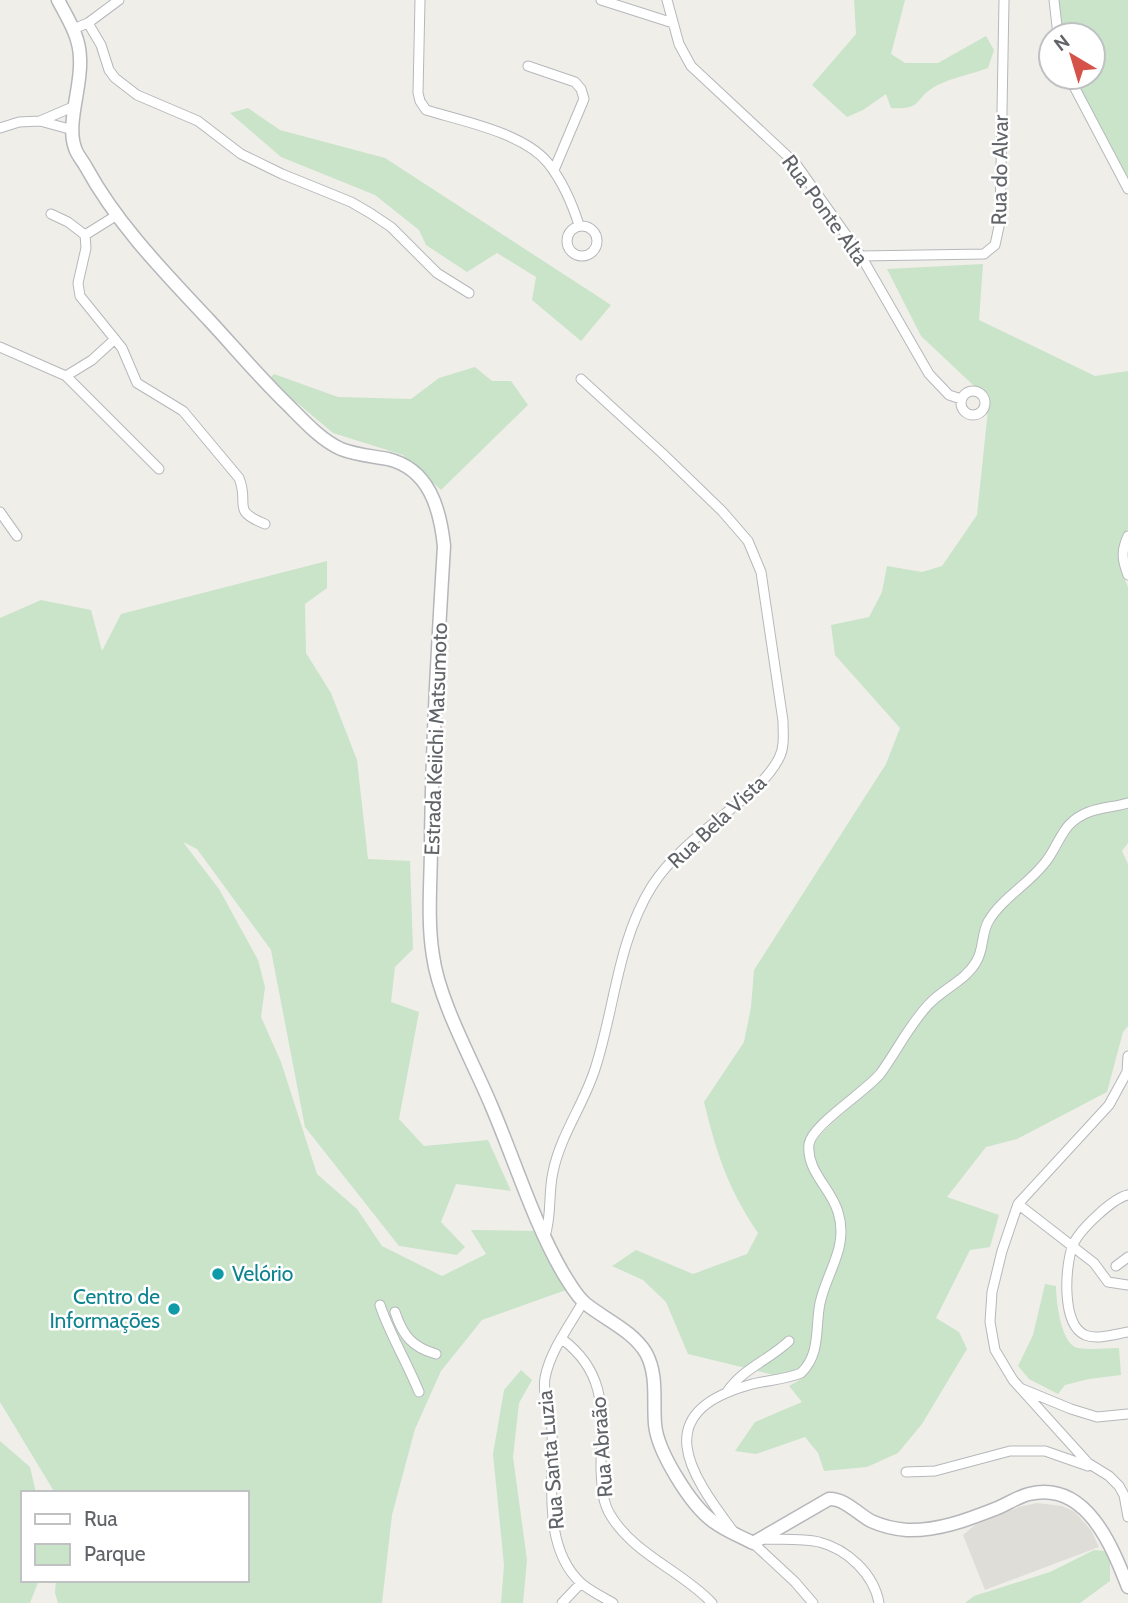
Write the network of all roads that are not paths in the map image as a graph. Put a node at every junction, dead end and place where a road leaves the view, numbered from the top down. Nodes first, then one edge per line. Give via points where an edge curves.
1 (58, 0) edge
2 (119, 0) edge
3 (420, 0) edge
4 (601, 0) edge
5 (667, 0) edge
6 (1004, 0) edge
7 (1055, 0) edge
8 (1057, 21) edge
9 (88, 23) junction
10 (673, 23) junction
11 (73, 29) junction
12 (528, 66) dead end
13 (1076, 91) edge
14 (75, 106) junction
15 (40, 121) junction
16 (0, 128) edge
17 (73, 130) junction
18 (554, 170) junction
19 (1128, 189) edge
20 (51, 215) dead end
21 (117, 215) junction
22 (579, 225) dead end
23 (85, 235) junction
24 (861, 256) junction
25 (469, 293) dead end
26 (115, 339) junction
27 (0, 347) edge
28 (66, 376) junction
29 (581, 380) dead end
30 (961, 399) dead end
31 (159, 469) dead end
32 (0, 512) edge
33 (265, 524) dead end
34 (17, 536) dead end
35 (1128, 536) edge
36 (1128, 575) edge
37 (1128, 803) edge
38 (1128, 1056) edge
39 (1127, 1072) edge
40 (1128, 1195) edge
41 (1018, 1204) junction
42 (545, 1236) junction
43 (1073, 1245) junction
44 (1128, 1257) edge
45 (1116, 1266) dead end
46 (1128, 1285) edge
47 (583, 1302) junction
48 (380, 1305) dead end
49 (395, 1312) dead end
50 (1128, 1332) edge
51 (562, 1339) junction
52 (789, 1341) dead end
53 (436, 1354) dead end
54 (1019, 1387) junction
55 (419, 1392) dead end
56 (726, 1393) junction
57 (1128, 1414) edge
58 (1094, 1468) junction
59 (906, 1472) dead end
60 (1128, 1517) edge
61 (736, 1535) junction
62 (758, 1541) junction
63 (581, 1583) junction
64 (1128, 1587) edge
65 (562, 1603) edge
66 (613, 1603) edge
67 (712, 1603) edge
68 (813, 1603) edge
69 (879, 1603) edge

1 - 11 main road, Estrada Keiichi Matsumoto
2 - 9 street
3 - 18 street via 418,93 422,107 520,141
4 - 10 street
5 - 10 street, Rua Ponte Alta
6 - 24 street, Rua do Alvar via 1000,222 995,245 984,254
7 - 8 street
9 - 11 street
9 - 25 street via 102,45 108,70 137,94 198,121 242,155 370,213 438,273
10 - 24 street, Rua Ponte Alta via 691,66 796,164
11 - 14 main road, Estrada Keiichi Matsumoto via 80,56
12 - 18 street via 575,82 584,99
13 - 19 street
14 - 15 street
14 - 17 main road, Estrada Keiichi Matsumoto
15 - 16 street
15 - 17 street
17 - 21 main road, Estrada Keiichi Matsumoto via 75,149
18 - 22 street
20 - 23 street
21 - 23 street
21 - 42 main road, Estrada Keiichi Matsumoto via 173,282 304,421 339,448 399,462 418,474 434,499 444,546 431,829 433,958
23 - 26 street via 80,296
24 - 30 street, Rua Ponte Alta via 929,374 950,395
26 - 28 street
26 - 33 street via 137,383 183,411 239,478 244,512
27 - 28 street
28 - 31 street
29 - 42 street, Rua Bela Vista via 662,453 748,541 765,590 783,742 769,773 683,849 640,907 621,959 596,1067 552,1174
32 - 34 street
35 - 36 street via 1122,562
37 - 56 street via 1096,809 1069,825 1042,867 988,922 978,961 970,972 929,1004 867,1088 812,1137 810,1159 838,1211 841,1228 838,1256 820,1302 811,1359 801,1373
38 - 39 street
39 - 41 street via 1109,1105
40 - 43 street via 1114,1201 1081,1231
41 - 43 street
41 - 54 street via 996,1271 990,1322 1002,1366
42 - 47 main road, Estrada Keiichi Matsumoto
43 - 46 street via 1108,1282
43 - 50 street via 1066,1295 1077,1329 1093,1336
44 - 45 street
47 - 51 street, Rua Santa Luzia
47 - 61 main road, Estrada Keiichi Matsumoto via 631,1336 647,1355 659,1442 696,1505
48 - 55 street
49 - 53 street via 407,1339
51 - 63 street, Rua Santa Luzia via 550,1362 544,1394 552,1429 552,1506 560,1550
51 - 67 street, Rua Abraão via 586,1362 600,1394 602,1492 612,1517 639,1547
52 - 56 street via 741,1375
54 - 57 street via 1097,1417
54 - 58 street
56 - 61 street via 696,1415 689,1425 686,1447 701,1488
58 - 59 street via 1031,1450 1010,1451 935,1471
58 - 60 street via 1119,1486
61 - 62 main road, Estrada Keiichi Matsumoto
62 - 64 main road via 829,1499 871,1521 907,1530 954,1524 1043,1492 1077,1503 1087,1512 1108,1539
62 - 68 street
62 - 69 street via 818,1542 833,1548 860,1567
63 - 65 street
63 - 66 street, Rua Santa Luzia

